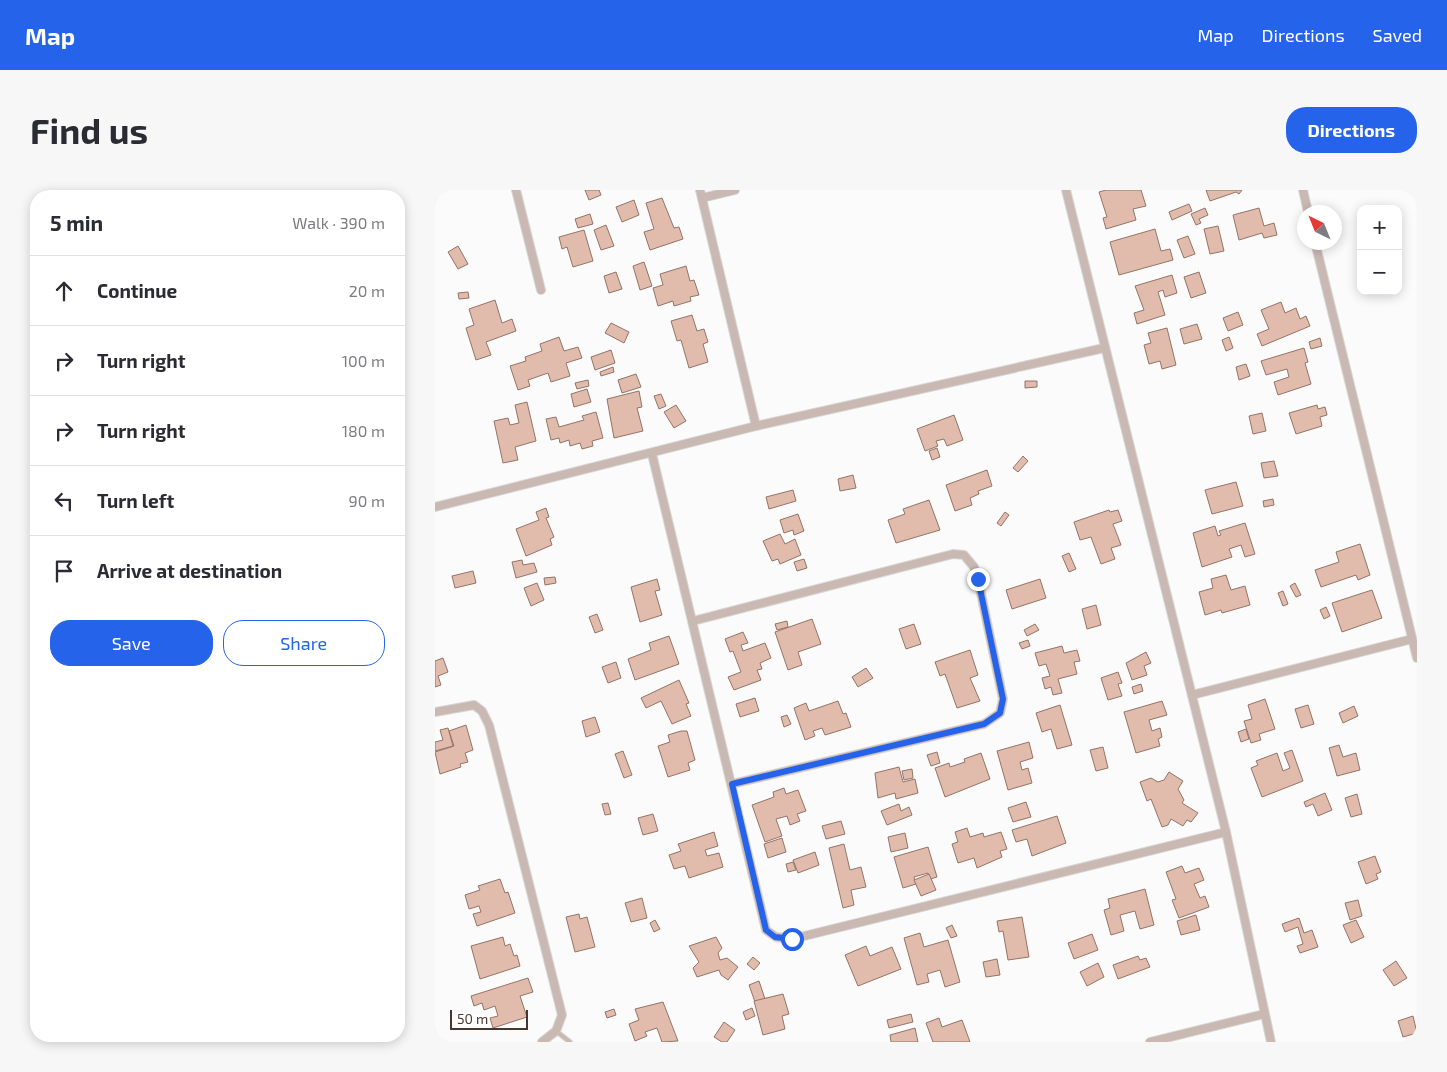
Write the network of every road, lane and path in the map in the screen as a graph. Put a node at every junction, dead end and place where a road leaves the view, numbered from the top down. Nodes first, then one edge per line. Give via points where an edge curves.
1 (516, 190) edge
2 (735, 190) edge
3 (1066, 190) edge
4 (1303, 190) edge
5 (701, 194) edge
6 (1306, 205) edge
7 (1317, 250) edge
8 (541, 290) dead end
9 (1104, 348) junction
10 (756, 426) junction
11 (652, 454) junction
12 (435, 507) edge
13 (693, 621) junction
14 (1412, 639) junction
15 (1417, 658) edge
16 (1192, 695) junction
17 (435, 712) edge
18 (732, 784) junction
19 (1227, 832) junction
20 (1264, 1014) junction
21 (556, 1031) junction
22 (542, 1042) edge
23 (570, 1042) edge
24 (1149, 1042) edge
25 (1271, 1042) edge

1 - 8 street
2 - 5 street
3 - 9 street
4 - 6 street
5 - 10 street
7 - 14 street
9 - 10 street
9 - 16 street
10 - 11 street
11 - 12 street
11 - 13 street
13 - 18 street
13 - 18 street via 953,554 964,555 978,579 1003,699 1000,713 984,724
14 - 15 street
14 - 16 street
16 - 19 street
17 - 21 street via 474,705 482,711 489,725 562,1015
18 - 19 street via 766,930 784,940
19 - 20 street
20 - 24 street
20 - 25 street
21 - 22 street
21 - 23 lane

